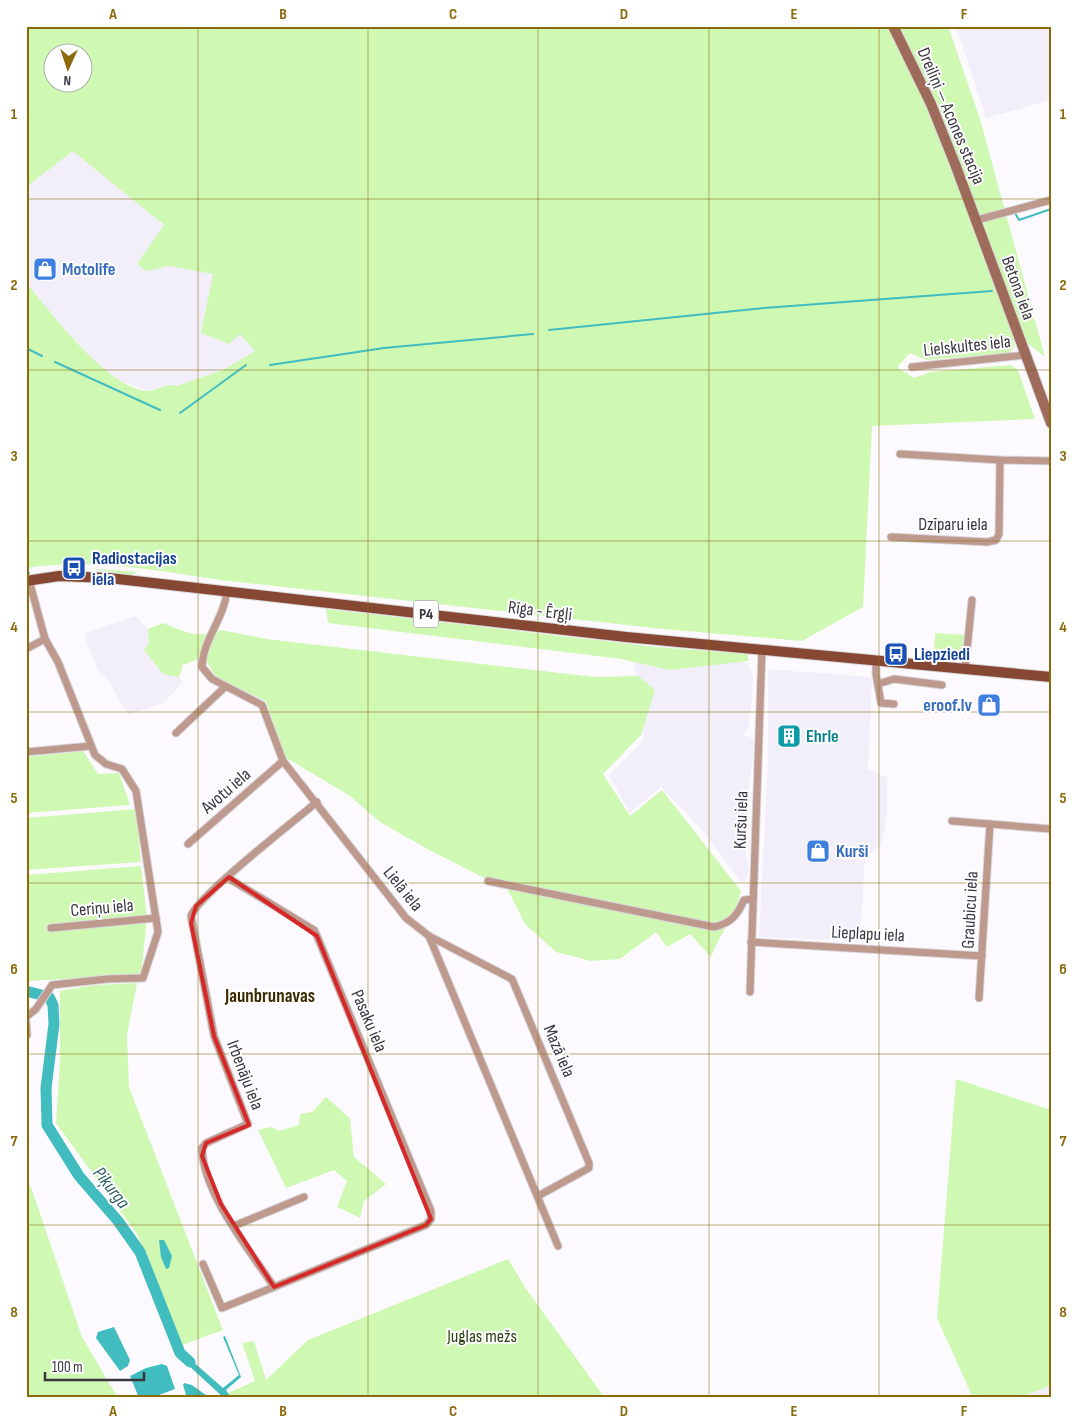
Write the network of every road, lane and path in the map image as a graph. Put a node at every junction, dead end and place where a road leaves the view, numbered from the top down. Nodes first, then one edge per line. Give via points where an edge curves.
1 (894, 26) edge
2 (1051, 200) edge
3 (977, 220) junction
4 (1025, 355) junction
5 (912, 367) dead end
6 (1051, 423) edge
7 (900, 454) dead end
8 (1000, 460) junction
9 (1051, 461) edge
10 (891, 537) dead end
11 (28, 580) edge
12 (227, 591) junction
13 (972, 600) dead end
14 (45, 640) junction
15 (26, 649) edge
16 (762, 650) junction
17 (876, 661) junction
18 (965, 669) junction
19 (1051, 677) edge
20 (878, 684) junction
21 (942, 685) dead end
22 (225, 687) junction
23 (894, 704) dead end
24 (176, 733) dead end
25 (91, 746) junction
26 (26, 752) edge
27 (283, 760) junction
28 (317, 802) junction
29 (952, 821) dead end
30 (990, 824) junction
31 (1051, 829) edge
32 (188, 844) dead end
33 (229, 877) junction
34 (488, 881) dead end
35 (753, 899) junction
36 (156, 918) junction
37 (51, 928) dead end
38 (429, 936) junction
39 (751, 942) junction
40 (982, 956) junction
41 (750, 992) dead end
42 (979, 998) dead end
43 (26, 1017) edge
44 (26, 1022) edge
45 (27, 1035) edge
46 (538, 1196) junction
47 (304, 1197) dead end
48 (234, 1226) junction
49 (558, 1246) dead end
50 (203, 1264) dead end
51 (274, 1287) junction

1 - 3 main road, Dreiliņi — Acones stacija via 931,104
2 - 3 street
3 - 4 main road, Betona iela
4 - 5 street, Lielskultes iela
4 - 6 main road, Betona iela
7 - 8 street
8 - 9 street
8 - 10 street, Dzīparu iela via 999,534 996,540 963,542
11 - 12 main road, Rīga - Ērgļi / P4 via 59,576 92,577
11 - 14 street
12 - 16 main road, Rīga - Ērgļi / P4
12 - 22 street, Lielā iela via 223,609 202,652 202,667
13 - 18 street
14 - 15 street
14 - 25 street via 58,662
16 - 17 main road, Rīga - Ērgļi / P4
16 - 35 street, Kuršu iela
17 - 18 main road, Rīga - Ērgļi / P4
17 - 20 street
18 - 19 main road, Rīga - Ērgļi / P4
20 - 21 street via 894,679
20 - 23 street via 881,703
22 - 24 street
22 - 27 street, Lielā iela via 262,705
25 - 26 street
25 - 36 street via 100,760 122,769 136,791
27 - 28 street, Lielā iela
27 - 32 street, Avotu iela
28 - 33 street, Irbenāju iela
28 - 38 street, Lielā iela via 406,918
29 - 30 street
30 - 31 street
30 - 40 street, Graubicu iela
33 - 48 street, Irbenāju iela via 196,906 191,916 214,1036 248,1124 206,1143 202,1148 212,1186
33 - 51 street, Pasaku iela via 314,930 431,1211 426,1225
34 - 35 street via 714,927 728,924 738,914 744,900
35 - 39 street, Kuršu iela
36 - 37 street, Ceriņu iela
36 - 43 street via 158,932 143,978 52,986
38 - 46 street, Lielā iela
38 - 46 street, Mazā iela via 512,979 578,1135 589,1168
39 - 40 street, Lieplapu iela
39 - 41 street, Kuršu iela
40 - 42 street, Graubicu iela
44 - 45 street
46 - 49 street, Lielā iela
47 - 48 street
48 - 51 street, Irbenāju iela
50 - 51 street via 222,1308

